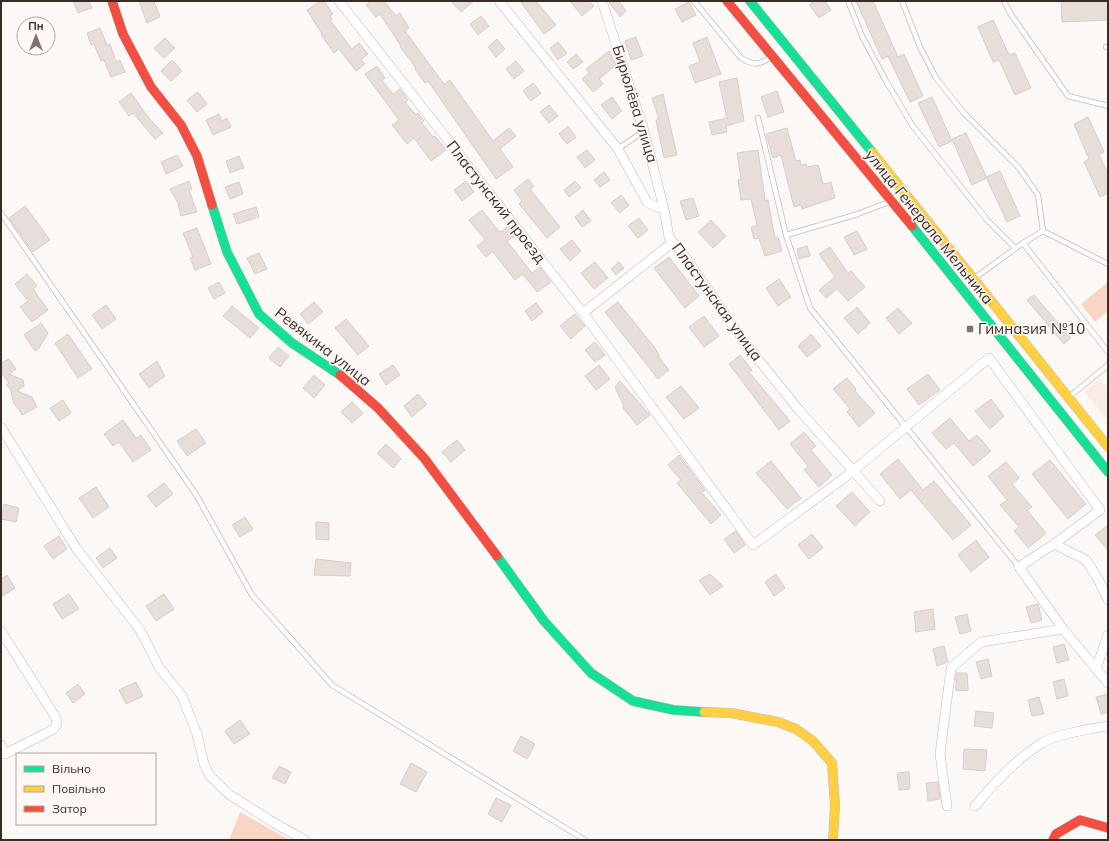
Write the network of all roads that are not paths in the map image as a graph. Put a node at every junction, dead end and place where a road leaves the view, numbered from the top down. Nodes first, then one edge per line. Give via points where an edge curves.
1 (112, 1) edge
2 (339, 1) edge
3 (498, 1) edge
4 (602, 1) edge
5 (694, 1) edge
6 (728, 1) edge
7 (750, 1) edge
8 (848, 1) edge
9 (902, 1) edge
10 (1004, 1) edge
11 (773, 57) junction
12 (1108, 106) edge
13 (758, 118) dead end
14 (644, 131) junction
15 (618, 149) junction
16 (891, 201) junction
17 (664, 209) junction
18 (1, 213) edge
19 (1043, 231) junction
20 (786, 235) junction
21 (673, 242) junction
22 (1023, 243) junction
23 (1015, 248) junction
24 (1108, 264) edge
25 (974, 278) junction
26 (961, 288) junction
27 (583, 313) junction
28 (1108, 352) edge
29 (1108, 364) edge
30 (1068, 398) junction
31 (1, 427) edge
32 (907, 427) junction
33 (1108, 447) edge
34 (853, 470) junction
35 (1108, 472) edge
36 (880, 501) dead end
37 (1054, 544) junction
38 (1019, 567) junction
39 (1108, 600) edge
40 (1063, 629) junction
41 (1, 631) edge
42 (1108, 635) edge
43 (1096, 669) junction
44 (1108, 684) edge
45 (1108, 726) edge
46 (1, 745) edge
47 (947, 806) dead end
48 (975, 806) dead end
49 (1108, 828) edge
50 (305, 840) edge
51 (585, 840) edge
52 (833, 840) edge
53 (1053, 840) edge

1 - 52 main road, Ревякина улица via 123,34 151,87 181,125 197,156 227,252 258,314 292,342 336,372 378,408 424,458 471,518 544,621 591,673 633,701 674,710 731,713 778,722 796,729 813,741 832,763
2 - 27 street, Пластунский проезд
3 - 15 street
4 - 14 street, Бирюлёва улица
5 - 11 lane via 742,58 751,64 759,65
6 - 11 main road, улица Генерала Мельника
7 - 25 main road, улица Генерала Мельника
8 - 23 lane via 862,36 912,125 988,222
9 - 19 lane via 920,47 936,78 964,113 1019,168 1038,195
10 - 12 lane via 1068,96
11 - 16 main road, улица Генерала Мельника
13 - 20 lane
14 - 15 lane
14 - 17 street, Бирюлёва улица
15 - 17 street via 647,202
16 - 20 lane via 855,216
16 - 26 main road, улица Генерала Мельника
17 - 21 street, Пластунская улица via 669,237
18 - 51 lane via 197,496 252,595 332,685
19 - 22 lane
19 - 24 lane
20 - 32 lane via 810,308
21 - 27 street
21 - 34 street, Пластунская улица via 745,343 799,410
22 - 23 lane
22 - 28 lane
23 - 25 lane
25 - 26 main road
25 - 30 main road, улица Генерала Мельника
26 - 35 main road, улица Генерала Мельника
27 - 34 street, Пластунский проезд via 753,545
29 - 30 lane
30 - 33 main road, улица Генерала Мельника
31 - 50 street via 76,548 140,630 159,667 182,696 210,776 230,795
32 - 34 street
32 - 37 street via 989,358 1100,510
32 - 38 lane
34 - 36 street, Пластунская улица
37 - 38 street
37 - 39 street via 1086,560
38 - 40 street
40 - 43 street
40 - 47 street via 981,642 951,668 940,754
41 - 46 street via 56,718 57,724 54,729 5,754
42 - 43 street
43 - 44 street
45 - 48 street via 1091,728 1043,742 1013,765
49 - 53 main road via 1080,820 1056,834

